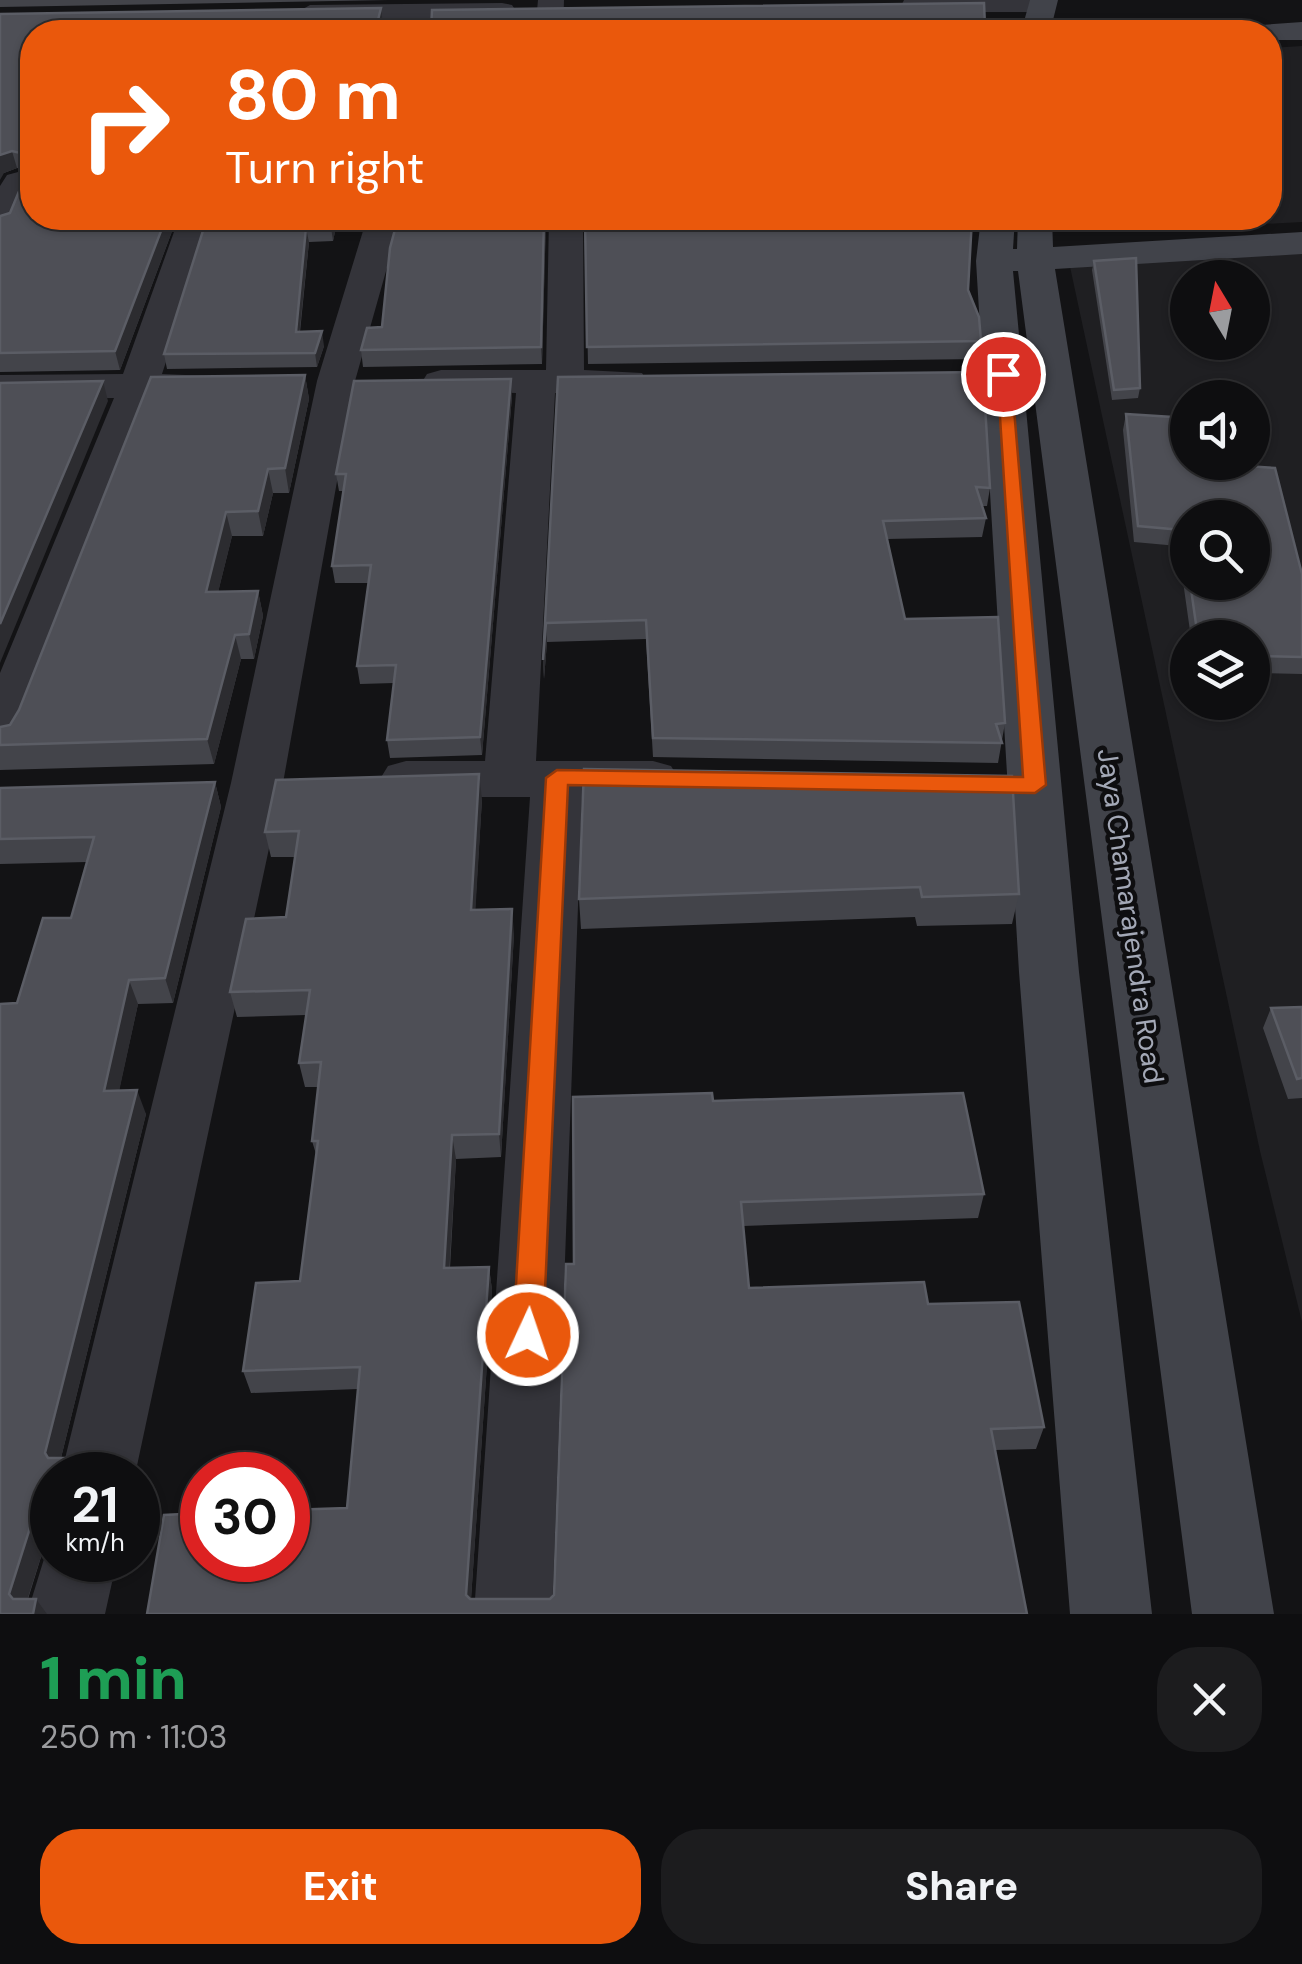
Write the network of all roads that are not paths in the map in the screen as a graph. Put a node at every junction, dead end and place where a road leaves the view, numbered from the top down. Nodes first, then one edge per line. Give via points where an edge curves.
1 (1033, 2) edge
2 (884, 5) edge
3 (555, 13) edge
4 (276, 14) edge
5 (17, 182) edge
6 (0, 222) edge
7 (192, 230) edge
8 (382, 230) edge
9 (565, 230) edge
10 (1015, 239) edge
11 (1302, 243) edge
12 (657, 380) edge
13 (353, 382) junction
14 (550, 382) junction
15 (256, 384) edge
16 (0, 387) edge
17 (138, 387) junction
18 (0, 734) edge
19 (533, 777) junction
20 (353, 780) edge
21 (696, 780) edge
22 (103, 1452) edge
23 (74, 1582) edge
24 (66, 1614) edge
25 (513, 1614) edge
26 (1111, 1614) edge
27 (1233, 1614) edge

1 - 2 street
3 - 4 street
5 - 6 street
7 - 17 street
8 - 13 street
9 - 14 street
10 - 11 main road
10 - 26 main road via 983,374 1015,784
10 - 27 main road, Jaya Chamarajendra Road
12 - 14 street
13 - 14 street
13 - 22 street
14 - 19 street
15 - 17 street
16 - 17 street
17 - 18 street
19 - 20 street
19 - 21 street
19 - 25 street
23 - 24 street

